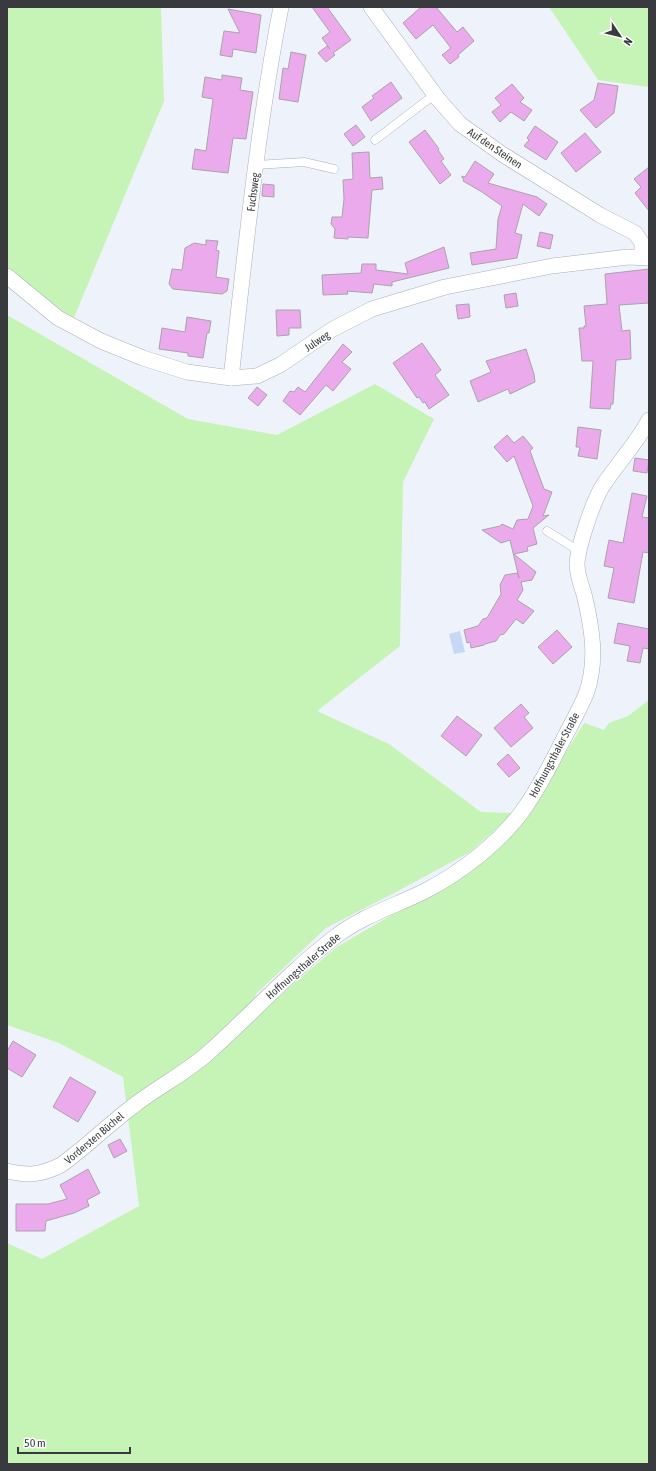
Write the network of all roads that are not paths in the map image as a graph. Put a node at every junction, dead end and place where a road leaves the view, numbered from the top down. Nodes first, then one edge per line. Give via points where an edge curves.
1 (281, 7) edge
2 (371, 7) edge
3 (434, 95) junction
4 (375, 140) dead end
5 (256, 165) junction
6 (334, 169) dead end
7 (646, 258) edge
8 (7, 276) edge
9 (231, 378) junction
10 (649, 420) edge
11 (546, 531) dead end
12 (579, 551) junction
13 (133, 1106) joint
14 (7, 1170) edge

1 - 5 street, Fuchsweg
2 - 3 street, Auf den Steinen
3 - 4 lane
3 - 7 street, Auf den Steinen via 460,124 502,154 635,234 642,243
5 - 6 lane via 304,162
5 - 9 street, Fuchsweg
7 - 9 street, Julweg via 628,257 552,266 445,287 372,309 333,329 280,365 256,376
8 - 9 street, Julweg via 58,318 101,341 187,372
10 - 12 street, Hoffnungsthaler Straße via 601,490 586,524
11 - 12 lane
12 - 13 street, Hoffnungsthaler Straße via 577,566 592,636 592,675 547,773 525,808 507,830 452,875 336,936 264,999 207,1054 185,1072
13 - 14 street, Vordersten Büchel via 61,1165 50,1171 21,1174

